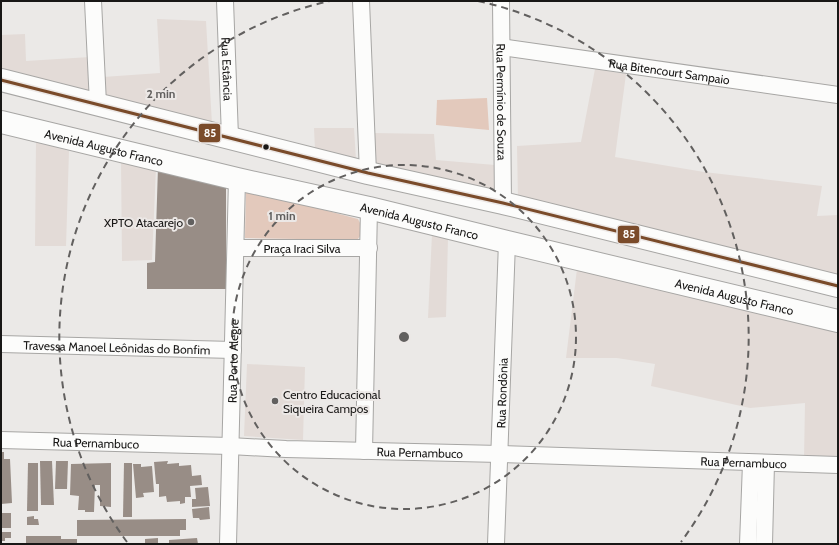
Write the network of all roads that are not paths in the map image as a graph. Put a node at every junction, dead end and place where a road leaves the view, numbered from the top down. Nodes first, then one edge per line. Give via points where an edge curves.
1 (93, 1) edge
2 (226, 1) edge
3 (361, 1) edge
4 (501, 1) edge
5 (501, 47) junction
6 (1, 80) edge
7 (838, 95) edge
8 (98, 104) junction
9 (1, 122) edge
10 (230, 137) junction
11 (368, 173) junction
12 (237, 179) junction
13 (503, 203) junction
14 (369, 208) junction
15 (508, 242) junction
16 (236, 248) junction
17 (368, 248) junction
18 (838, 286) edge
19 (838, 321) edge
20 (1, 344) edge
21 (233, 350) junction
22 (1, 440) edge
23 (230, 446) junction
24 (364, 451) junction
25 (500, 454) junction
26 (759, 463) junction
27 (838, 465) edge
28 (228, 544) edge
29 (496, 544) edge
30 (748, 544) edge
31 (764, 544) edge

1 - 8 street
2 - 10 street, Rua Estância
3 - 11 street
4 - 5 street, Rua Permínio de Souza
5 - 7 street, Rua Bitencourt Sampaio
5 - 13 street, Rua Permínio de Souza
6 - 8 main road
8 - 10 main road
9 - 12 main road, Avenida Augusto Franco
10 - 11 main road
11 - 13 main road
12 - 14 main road, Avenida Augusto Franco
12 - 16 street, Rua Porto Alegre
13 - 18 main road
14 - 15 main road, Avenida Augusto Franco
14 - 17 street
15 - 19 main road, Avenida Augusto Franco
15 - 25 street, Rua Rondônia
16 - 17 street, Praça Iraci Silva
16 - 21 street, Rua Porto Alegre
17 - 24 street
20 - 21 street, Travessa Manoel Leônidas do Bonfim
21 - 23 street, Rua Porto Alegre
22 - 23 street, Rua Pernambuco
23 - 24 street, Rua Pernambuco
23 - 28 street, Rua Porto Alegre
24 - 25 street, Rua Pernambuco
25 - 26 street, Rua Pernambuco
25 - 29 street, Rua Rondônia
26 - 27 street, Rua Pernambuco
26 - 30 street
26 - 31 street

